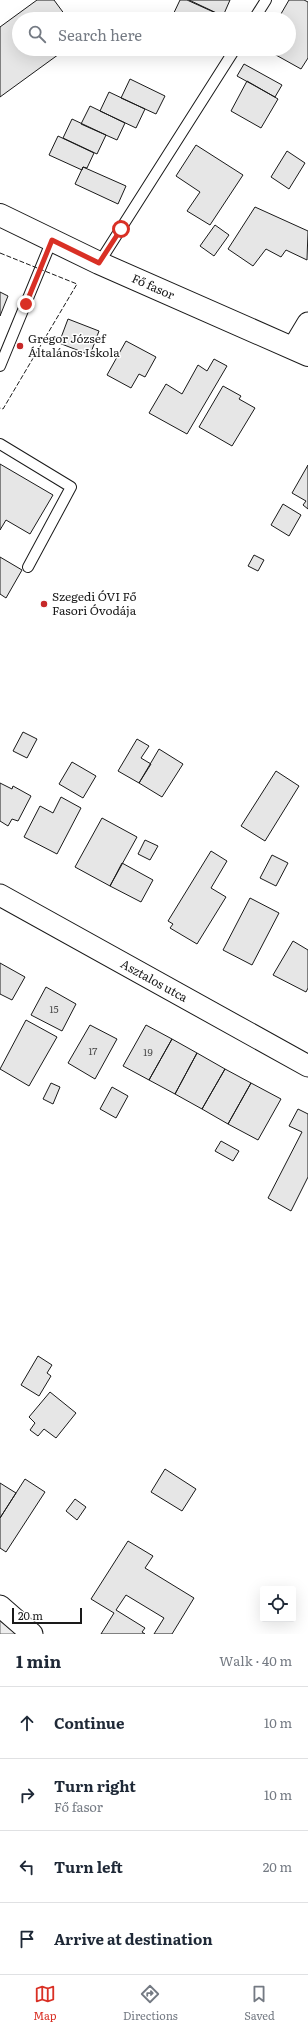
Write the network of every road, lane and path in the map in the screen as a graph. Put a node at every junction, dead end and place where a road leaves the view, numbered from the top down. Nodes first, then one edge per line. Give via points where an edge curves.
1 (266, 0) edge
2 (258, 12) edge
3 (231, 56) edge
4 (0, 215) edge
5 (52, 240) junction
6 (99, 263) junction
7 (308, 323) edge
8 (300, 351) edge
9 (0, 366) edge
10 (0, 444) edge
11 (28, 567) dead end
12 (0, 895) edge
13 (308, 1066) edge
14 (0, 1606) edge
15 (31, 1634) edge

1 - 2 lane
3 - 6 lane
4 - 5 street, Fő fasor
5 - 6 street, Fő fasor
5 - 9 lane
6 - 8 street, Fő fasor
7 - 8 street
10 - 11 lane via 71,487
12 - 13 street, Asztalos utca
14 - 15 street

